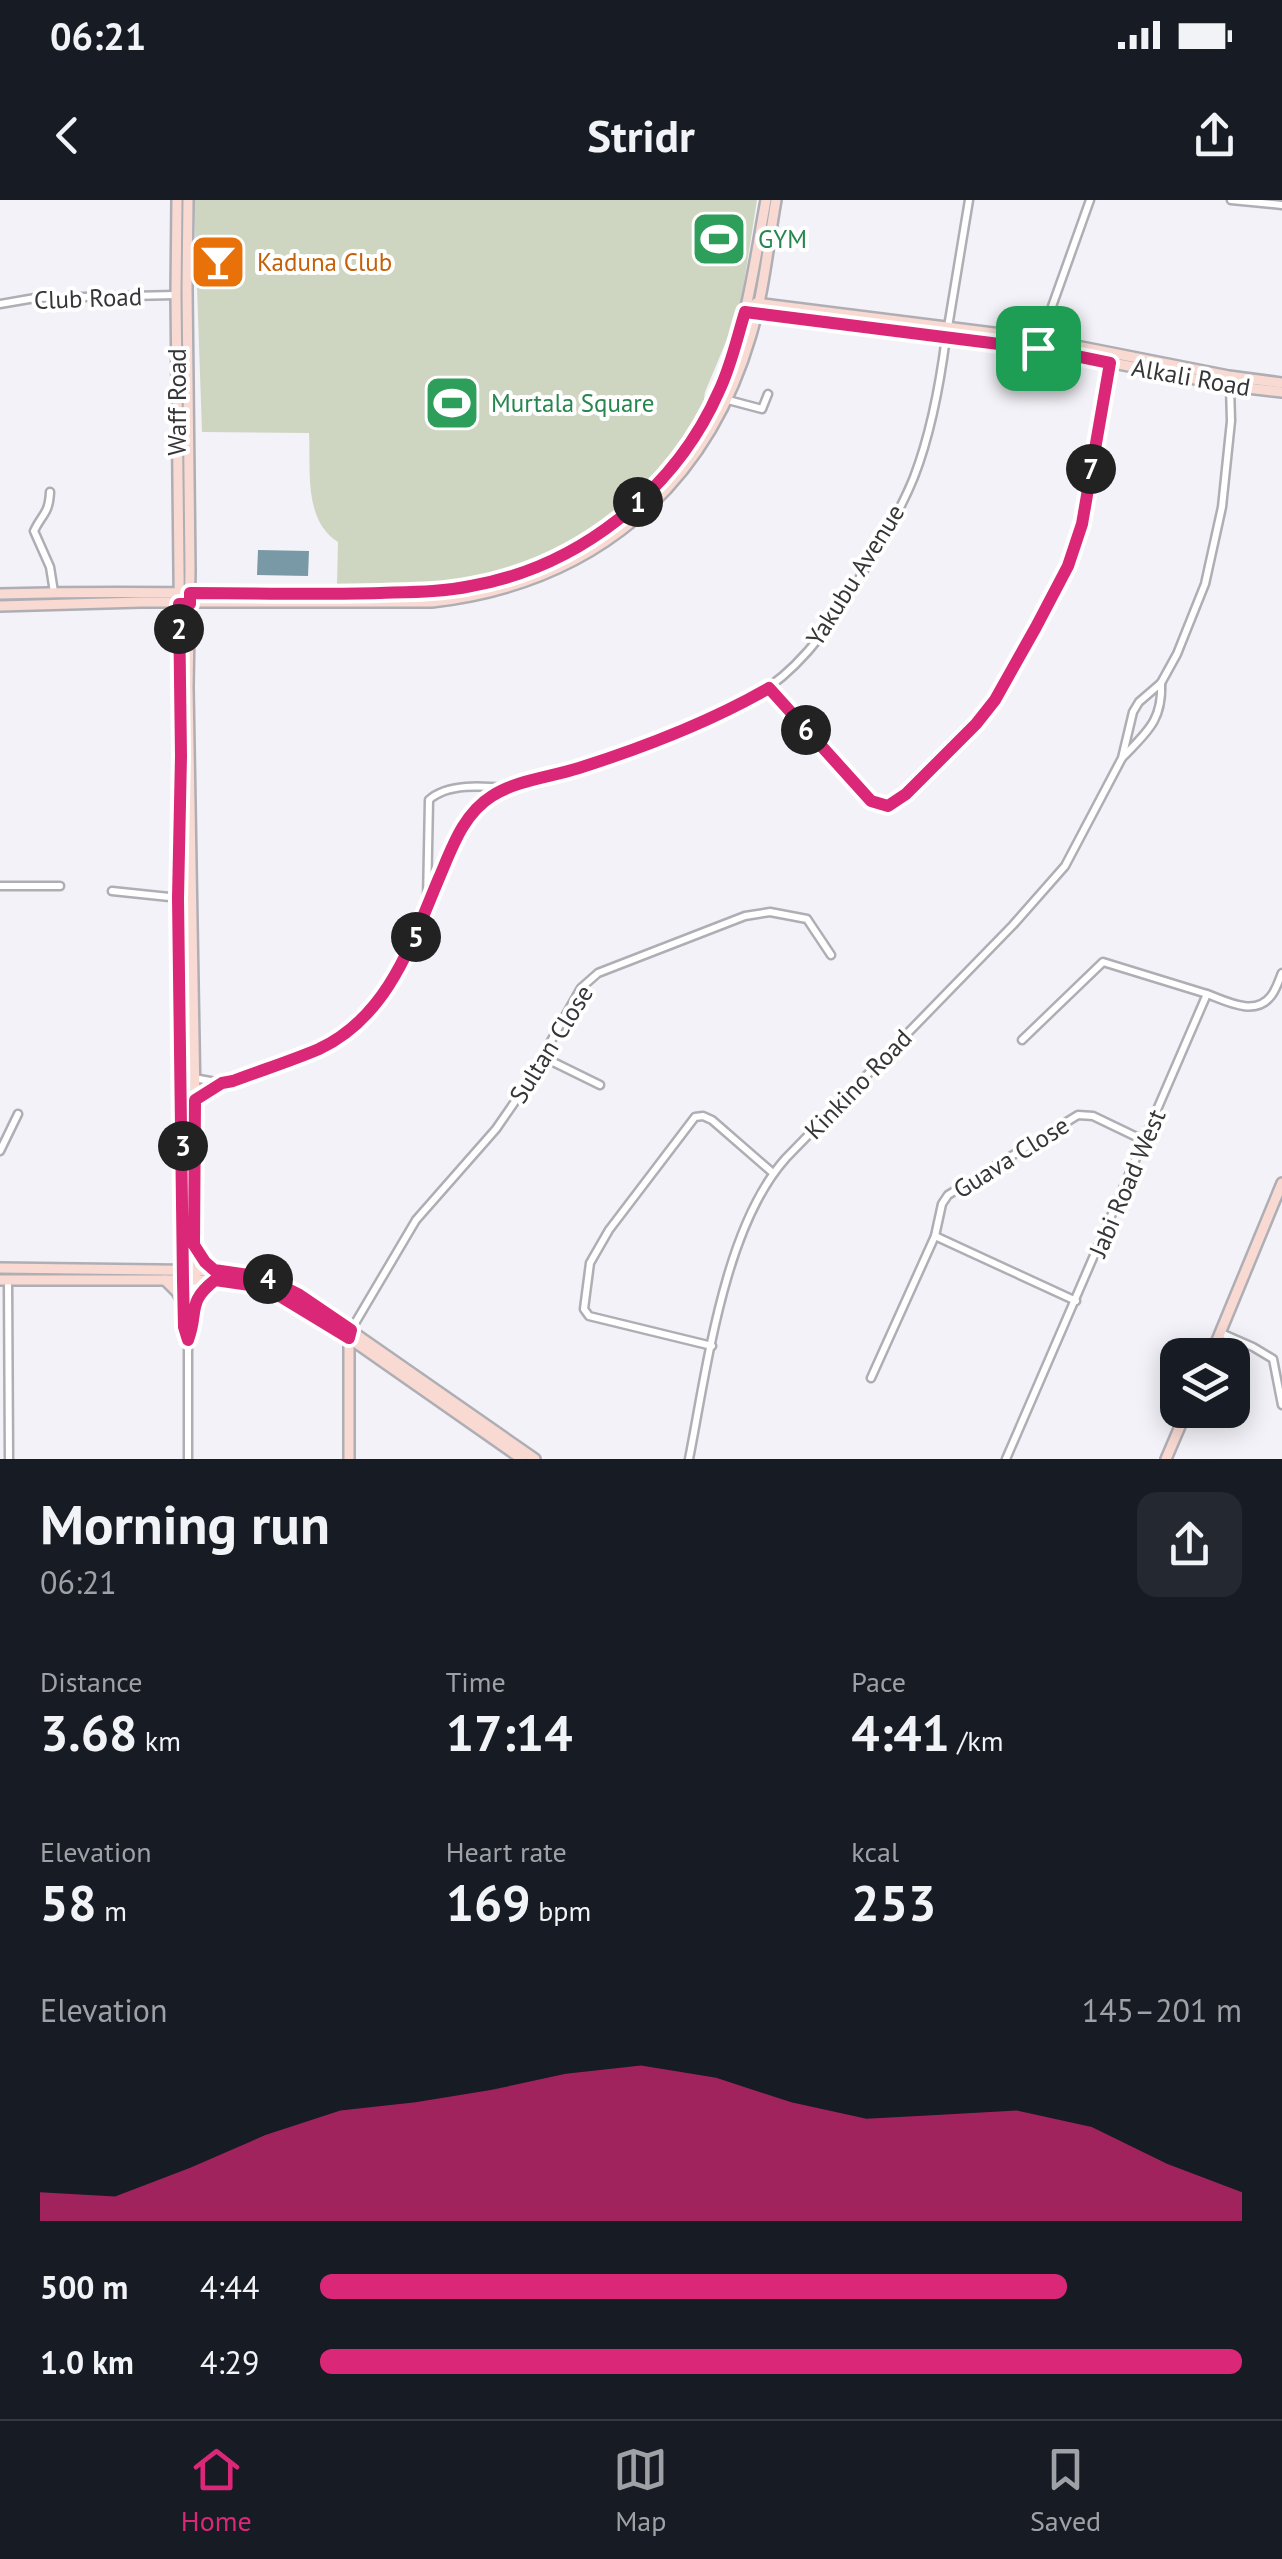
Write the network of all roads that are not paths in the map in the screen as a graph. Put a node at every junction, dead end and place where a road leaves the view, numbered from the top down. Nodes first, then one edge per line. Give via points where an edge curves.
1 (178, 200) edge
2 (188, 200) edge
3 (766, 200) edge
4 (776, 200) edge
5 (970, 200) edge
6 (1090, 200) edge
7 (1231, 200) edge
8 (1282, 205) edge
9 (762, 280) junction
10 (176, 295) junction
11 (0, 304) edge
12 (746, 306) junction
13 (758, 308) junction
14 (780, 311) junction
15 (947, 332) junction
16 (750, 337) junction
17 (1039, 344) junction
18 (1110, 363) junction
19 (1282, 383) edge
20 (1230, 386) junction
21 (1282, 392) edge
22 (768, 394) dead end
23 (728, 400) junction
24 (50, 492) dead end
25 (178, 569) junction
26 (190, 570) junction
27 (54, 592) junction
28 (0, 594) edge
29 (156, 598) junction
30 (184, 598) junction
31 (213, 598) junction
32 (0, 606) edge
33 (184, 627) junction
34 (1161, 683) junction
35 (769, 688) junction
36 (1122, 758) junction
37 (508, 788) junction
38 (0, 886) edge
39 (60, 886) dead end
40 (112, 891) dead end
41 (178, 898) junction
42 (427, 907) junction
43 (192, 947) junction
44 (180, 948) junction
45 (831, 955) dead end
46 (1282, 973) edge
47 (1207, 994) junction
48 (1022, 1040) dead end
49 (543, 1057) junction
50 (193, 1078) junction
51 (222, 1083) junction
52 (600, 1085) dead end
53 (195, 1100) junction
54 (18, 1114) dead end
55 (1145, 1141) junction
56 (0, 1151) edge
57 (773, 1173) junction
58 (1282, 1183) edge
59 (935, 1236) junction
60 (189, 1244) junction
61 (0, 1268) edge
62 (166, 1274) junction
63 (189, 1275) junction
64 (215, 1275) junction
65 (4, 1280) edge
66 (1076, 1301) junction
67 (189, 1304) junction
68 (1221, 1333) junction
69 (350, 1334) junction
70 (1219, 1338) edge
71 (712, 1346) junction
72 (871, 1378) dead end
73 (1282, 1405) edge
74 (1179, 1428) edge
75 (4, 1448) edge
76 (505, 1454) edge
77 (9, 1459) edge
78 (188, 1459) edge
79 (348, 1459) edge
80 (522, 1459) edge
81 (535, 1459) edge
82 (689, 1459) edge
83 (1006, 1459) edge
84 (1166, 1459) edge

1 - 10 street, Waff Road
2 - 26 street, Waff Road
3 - 12 street
4 - 9 street
5 - 15 street, Yakubu Avenue
6 - 17 street
7 - 8 street
9 - 13 street
9 - 14 street
10 - 11 street, Club Road
10 - 25 street, Waff Road
12 - 13 street, Alkali Road
12 - 31 street via 728,372 682,454 593,538 470,587
13 - 14 street, Alkali Road
13 - 16 street
14 - 15 street, Alkali Road
14 - 16 street
15 - 17 street, Alkali Road
15 - 35 street, Yakubu Avenue via 914,478 835,618
16 - 23 street
17 - 18 street, Alkali Road
17 - 19 street, Alkali Road
18 - 20 street, Alkali Road
18 - 35 street via 1082,524 1068,566 995,700 906,794 888,806 871,801
20 - 21 street, Alkali Road
20 - 34 street, Kinkino Road via 1222,508 1205,584
22 - 23 street via 762,409
23 - 31 street via 691,460 629,526 536,578 432,602
24 - 27 street via 34,531
25 - 29 street
25 - 30 street, Waff Road
26 - 30 street, Waff Road
26 - 31 street
27 - 28 street
27 - 29 street
29 - 30 street
29 - 32 street
29 - 33 street
30 - 31 street
30 - 33 street
31 - 33 street
33 - 41 street
33 - 43 street
34 - 36 street, Kinkino Road via 1133,712
34 - 36 street, Kinkino Road via 1157,717
35 - 37 street, Yakubu Avenue via 692,727
36 - 57 street, Kinkino Road via 1065,866
37 - 42 street, Yakubu Avenue via 472,814
37 - 42 street via 447,790 429,800
38 - 39 street
40 - 41 street
41 - 44 street
42 - 51 street, Yakubu Avenue via 385,992 352,1026 321,1048
43 - 44 street
43 - 50 street
44 - 60 street
45 - 49 street, Sultan Close via 807,919 770,912 746,916 598,972
46 - 47 street via 1270,997 1250,1008
47 - 48 street via 1102,962
47 - 55 street, Jabi Road West
49 - 52 street
49 - 69 street, Sultan Close via 496,1129 416,1220
50 - 51 street, Yakubu Avenue
50 - 53 street
51 - 53 street, Yakubu Avenue
53 - 60 street
54 - 56 street
55 - 59 street, Guava Close via 1078,1115 948,1196
55 - 66 street, Jabi Road West
57 - 71 street, Kinkino Road via 747,1220
57 - 71 street via 712,1120 694,1117 590,1263 584,1310 589,1316
58 - 68 street
59 - 66 street
59 - 72 street
60 - 62 street
60 - 63 street
60 - 64 street
61 - 62 street
62 - 63 street
62 - 65 street
62 - 67 street
63 - 64 street
63 - 67 street
64 - 67 street
64 - 69 street via 272,1281
65 - 75 street
66 - 83 street, Jabi Road West
67 - 78 street
68 - 70 street
68 - 73 street via 1273,1358
69 - 76 street
69 - 79 street
69 - 81 street
71 - 82 street, Kinkino Road
74 - 84 street
75 - 77 street
76 - 80 street

